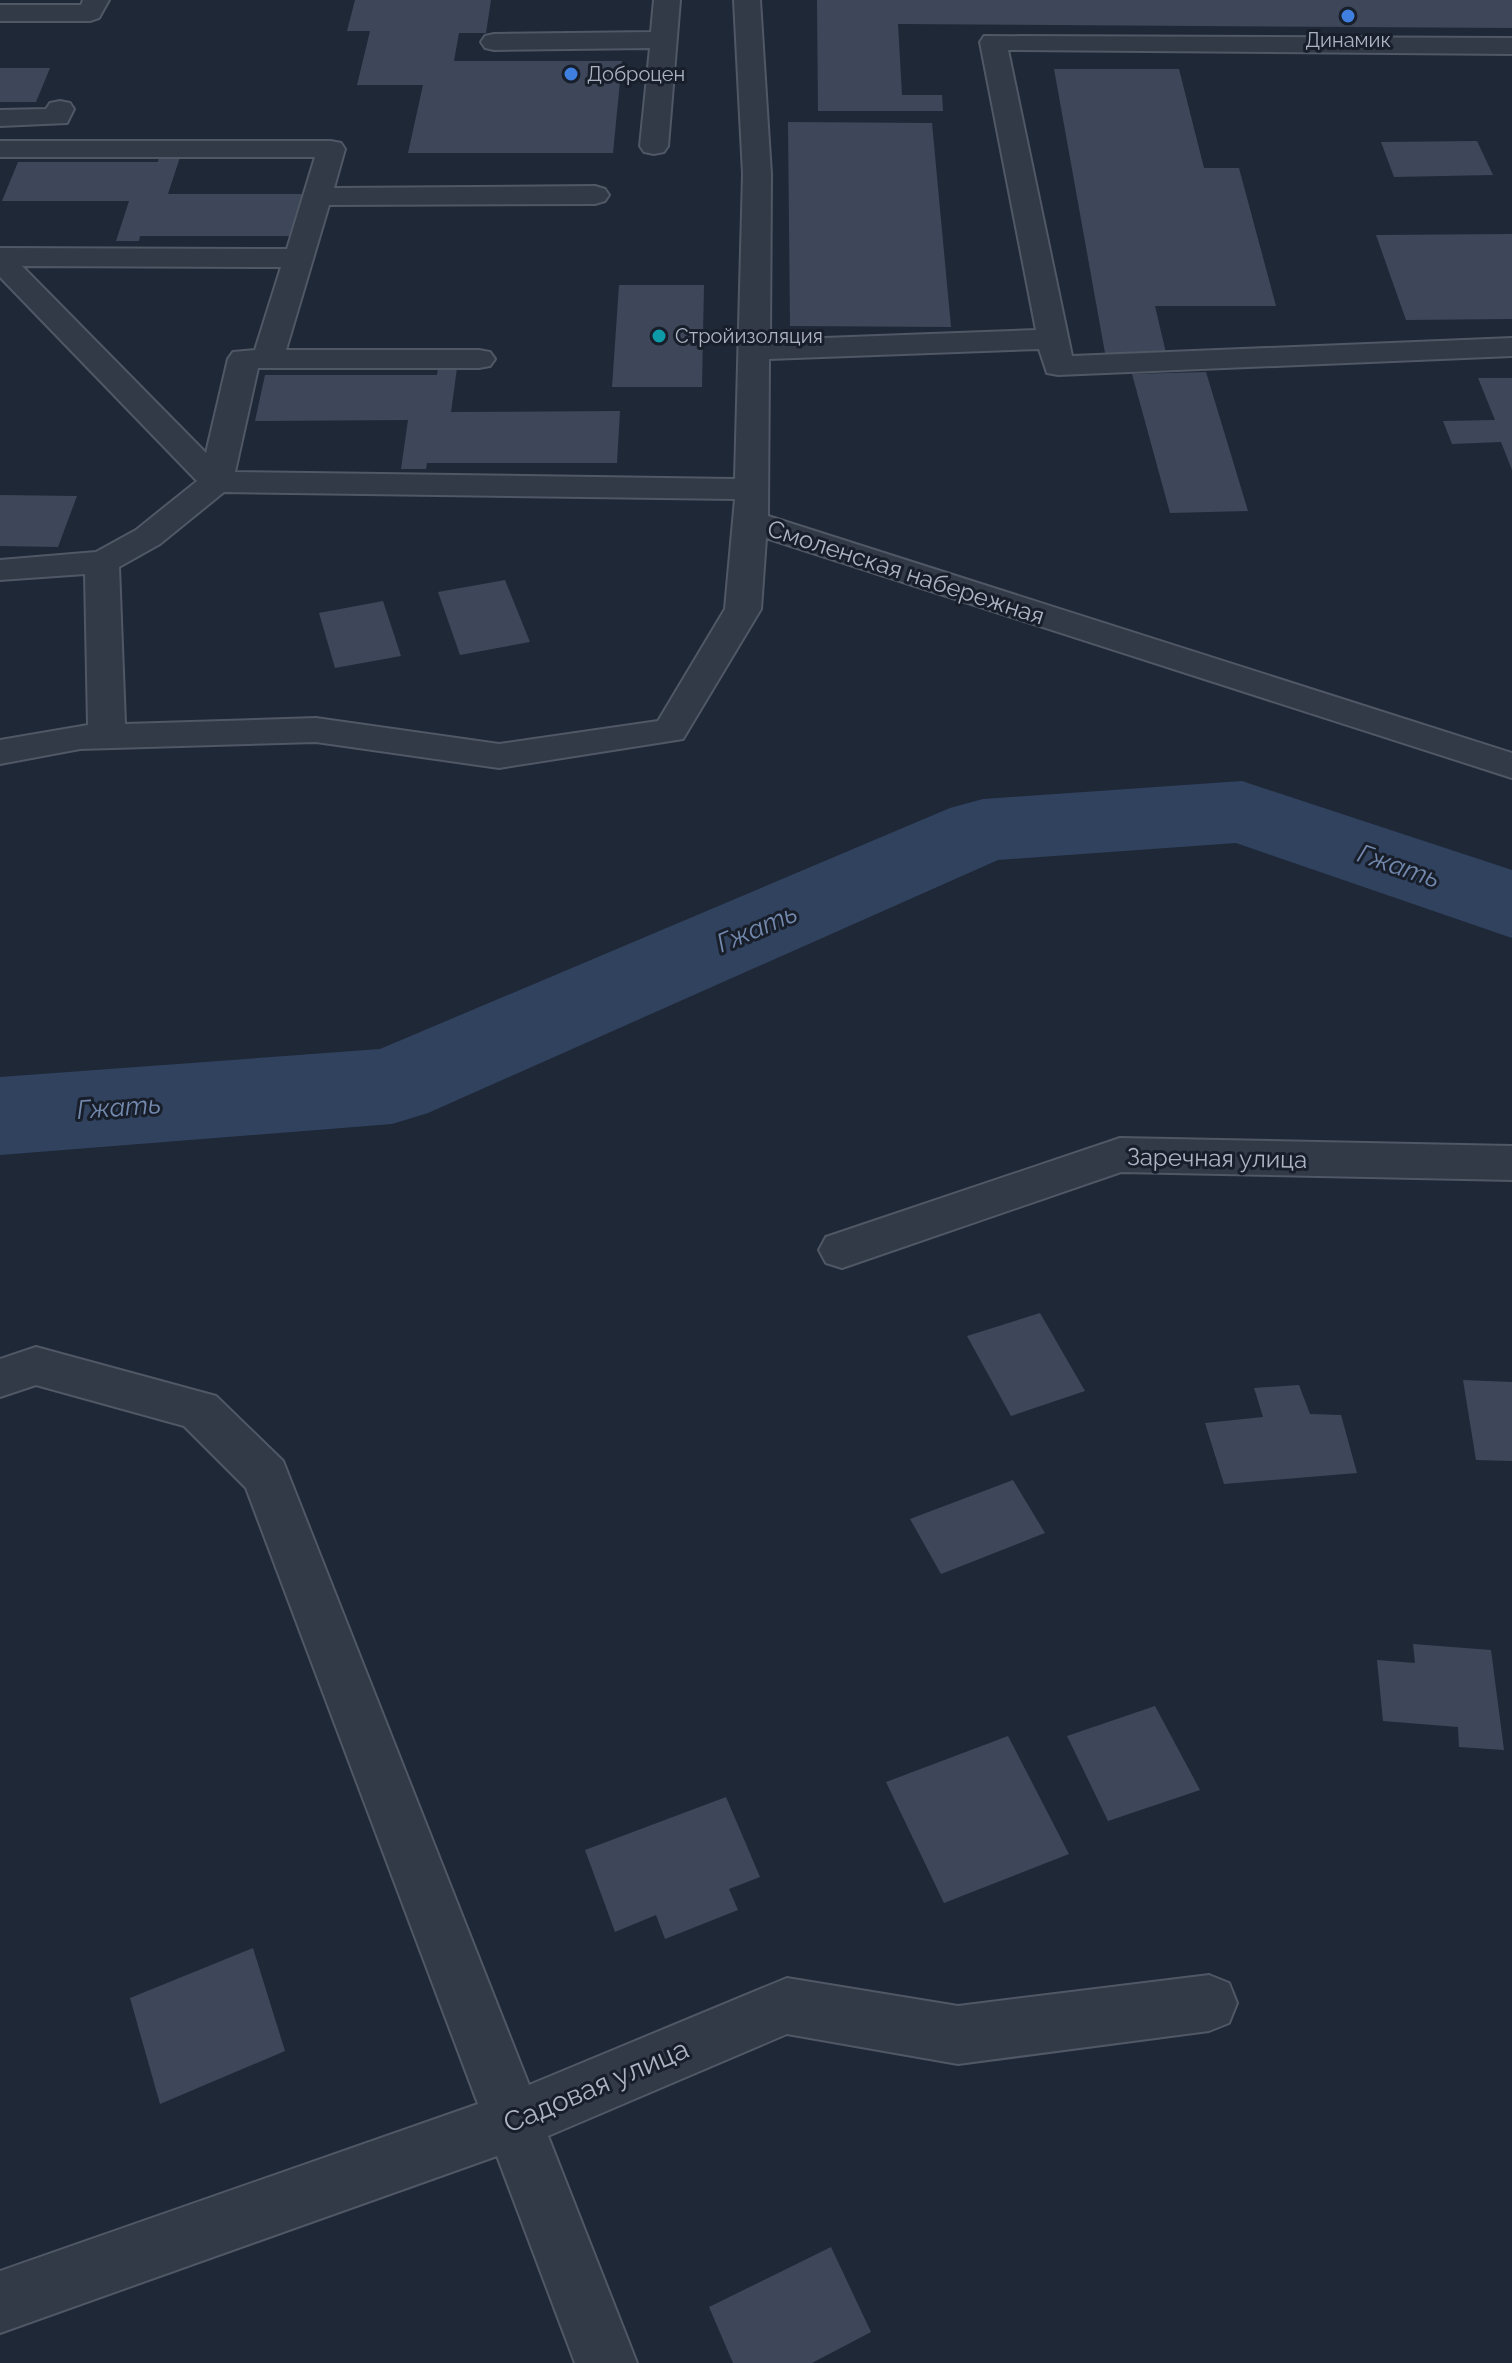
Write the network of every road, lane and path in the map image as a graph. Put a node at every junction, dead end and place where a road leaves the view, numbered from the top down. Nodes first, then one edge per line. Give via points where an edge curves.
1 (667, 0) edge
2 (747, 0) edge
3 (0, 13) edge
4 (90, 13) edge
5 (664, 40) junction
6 (494, 42) dead end
7 (1512, 46) edge
8 (60, 109) dead end
9 (0, 118) edge
10 (654, 146) dead end
11 (0, 149) edge
12 (595, 195) dead end
13 (317, 197) junction
14 (0, 258) edge
15 (299, 258) junction
16 (1055, 339) junction
17 (1512, 347) edge
18 (753, 350) junction
19 (268, 359) junction
20 (479, 359) dead end
21 (216, 482) junction
22 (751, 506) junction
23 (102, 562) junction
24 (0, 570) edge
25 (107, 736) junction
26 (0, 752) edge
27 (1512, 766) edge
28 (1512, 1163) edge
29 (842, 1250) dead end
30 (18, 1372) edge
31 (1209, 2003) dead end
32 (513, 2121) junction
33 (0, 2302) edge
34 (606, 2363) edge

1 - 5 street
2 - 18 street via 757,174
3 - 4 street
5 - 6 street
5 - 10 street
7 - 16 street via 993,42
8 - 9 street via 57,117
11 - 13 street via 331,149
12 - 13 street
13 - 15 street
14 - 15 street
14 - 21 street
15 - 19 street
16 - 17 street via 1058,366
16 - 18 street
18 - 22 street
19 - 20 street
19 - 21 street via 244,359
21 - 22 street
21 - 23 street via 155,534
22 - 25 street, Смоленская набережная via 743,609 670,731 499,756 316,730
22 - 27 street, Смоленская набережная
23 - 24 street
23 - 25 street
25 - 26 street, Смоленская набережная
28 - 29 street, Заречная улица via 1120,1155
30 - 32 street via 199,1410 266,1476
31 - 32 street, Садовая улица via 958,2035 787,2006
32 - 33 street, Садовая улица
32 - 34 street

